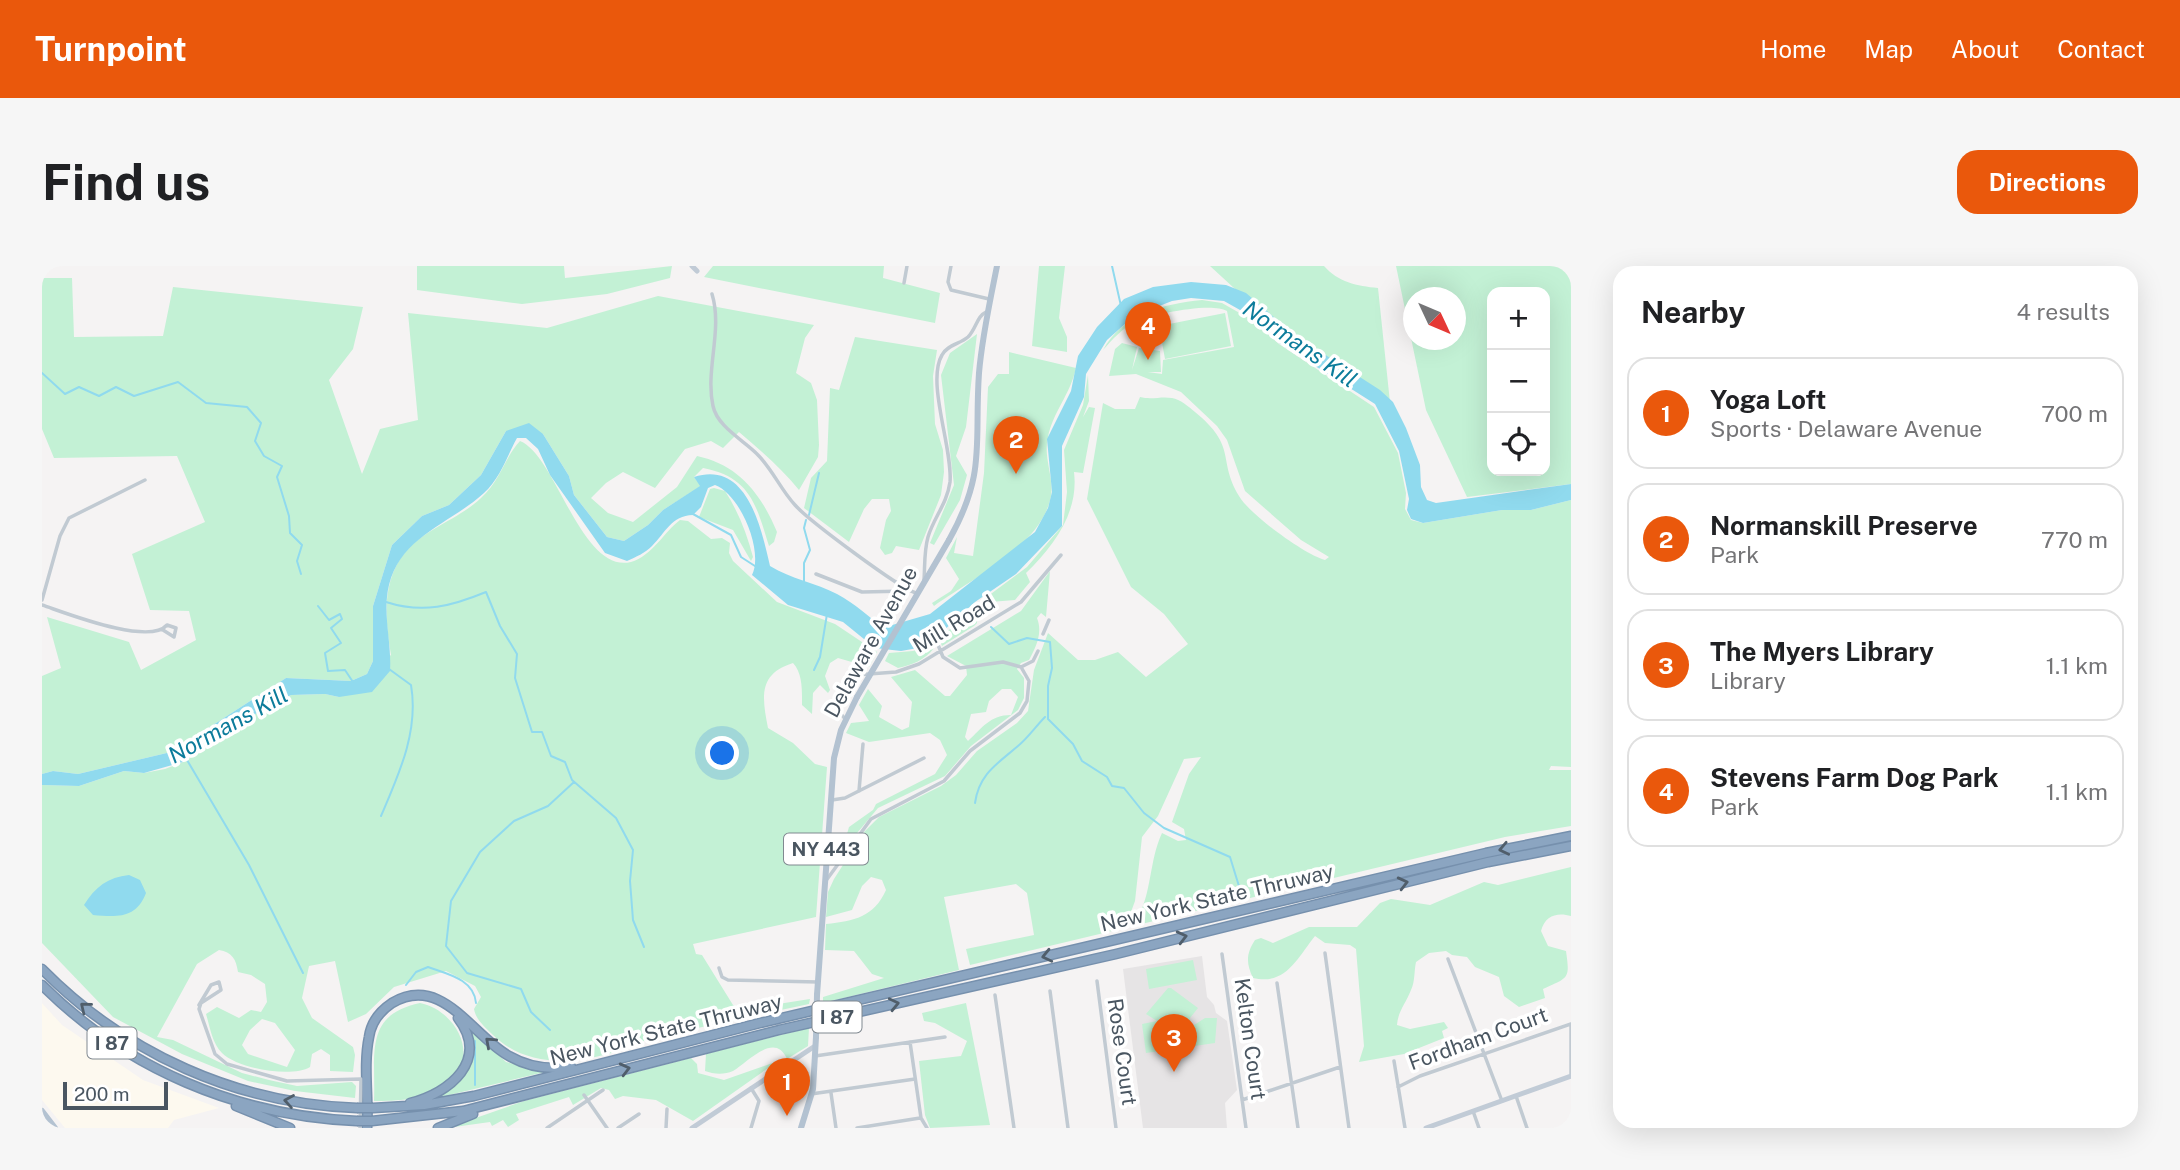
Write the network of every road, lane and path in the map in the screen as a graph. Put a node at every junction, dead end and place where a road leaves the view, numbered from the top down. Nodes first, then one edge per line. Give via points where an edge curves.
1 (907, 266) edge
2 (951, 266) edge
3 (997, 266) edge
4 (904, 283) dead end
5 (712, 294) dead end
6 (991, 299) junction
7 (989, 312) junction
8 (145, 480) dead end
9 (1061, 555) dead end
10 (816, 574) dead end
11 (907, 591) junction
12 (42, 603) edge
13 (1049, 620) dead end
14 (163, 630) dead end
15 (1043, 634) dead end
16 (936, 640) dead end
17 (1038, 651) dead end
18 (939, 652) junction
19 (1021, 667) junction
20 (846, 720) junction
21 (863, 744) dead end
22 (924, 758) dead end
23 (859, 791) junction
24 (830, 800) junction
25 (1571, 836) edge
26 (1571, 846) edge
27 (823, 883) junction
28 (1325, 953) dead end
29 (1222, 954) dead end
30 (1448, 959) dead end
31 (719, 968) dead end
32 (42, 969) edge
33 (1097, 981) dead end
34 (818, 982) junction
35 (1277, 983) dead end
36 (42, 985) edge
37 (1050, 991) dead end
38 (995, 995) dead end
39 (200, 1005) junction
40 (1571, 1025) edge
41 (946, 1037) dead end
42 (1571, 1039) edge
43 (910, 1042) junction
44 (815, 1046) junction
45 (1484, 1053) junction
46 (815, 1056) junction
47 (614, 1060) junction
48 (1394, 1060) dead end
49 (1340, 1067) junction
50 (1571, 1076) edge
51 (915, 1079) junction
52 (1291, 1084) junction
53 (193, 1086) junction
54 (559, 1086) junction
55 (1398, 1087) junction
56 (750, 1088) junction
57 (603, 1090) dead end
58 (831, 1093) junction
59 (811, 1094) junction
60 (584, 1095) dead end
61 (1516, 1096) junction
62 (588, 1100) junction
63 (1242, 1100) junction
64 (1502, 1101) junction
65 (373, 1108) junction
66 (667, 1109) dead end
67 (42, 1111) edge
68 (1473, 1111) junction
69 (639, 1114) dead end
70 (921, 1118) junction
71 (358, 1124) edge
72 (370, 1126) edge
73 (55, 1128) edge
74 (290, 1128) edge
75 (438, 1128) edge
76 (547, 1128) edge
77 (607, 1128) edge
78 (618, 1128) edge
79 (666, 1128) edge
80 (692, 1128) edge
81 (751, 1128) edge
82 (801, 1128) edge
83 (836, 1128) edge
84 (857, 1128) edge
85 (927, 1128) edge
86 (1014, 1128) edge
87 (1068, 1128) edge
88 (1116, 1128) edge
89 (1246, 1128) edge
90 (1298, 1128) edge
91 (1349, 1128) edge
92 (1405, 1128) edge
93 (1428, 1128) edge
94 (1479, 1128) edge
95 (1527, 1128) edge

1 - 4 street
2 - 6 street via 948,284 953,291
3 - 6 main road, Delaware Avenue / NY 443
5 - 11 street via 716,310 713,405 719,418 758,455 797,507
6 - 7 main road, Delaware Avenue / NY 443
7 - 11 street via 982,313 967,337 946,350 939,361 940,414 950,477 946,501 931,529 921,592
7 - 20 main road, Delaware Avenue / NY 443, bridge via 979,374 977,468 968,502
8 - 12 street via 69,518
9 - 18 street, Mill Road via 1021,602
10 - 11 street via 862,592
12 - 14 street via 142,634
13 - 15 street
16 - 18 street
17 - 19 street via 1033,661
18 - 19 street via 964,669 1003,662
18 - 20 street, Mill Road via 906,670 850,677 835,708
19 - 27 street via 1029,681 1020,713 970,751 944,781 871,819
20 - 24 main road, Delaware Avenue / NY 443 via 835,752
21 - 23 street
22 - 23 street
23 - 24 street
24 - 27 main road, Delaware Avenue / NY 443
25 -> 47 highway, New York State Thruway / I 87
54 -> 26 highway, New York State Thruway / I 87 via 779,1030
27 - 34 main road, Delaware Avenue / NY 443
28 - 49 street
29 - 63 street, Kelton Court
30 - 45 street
31 - 34 street via 728,979
65 -> 32 highway, New York State Thruway / I 87, bridge via 267,1097 188,1071 101,1020
33 - 88 street, Rose Court
34 - 44 main road, Delaware Avenue / NY 443, bridge
35 - 52 street
36 - 53 highway, New York State Thruway / I 87 via 116,1046
37 - 87 street
38 - 86 street
39 - 39 street via 219,992 219,982 211,985
39 - 71 street via 215,1054 225,1062 287,1081 361,1079
40 - 42 street
40 - 45 street, Fordham Court
41 - 43 street
42 - 50 street
43 - 46 street
43 - 51 street
44 - 46 main road, Delaware Avenue / NY 443
44 - 56 street
45 - 55 street, Fordham Court
45 - 64 street
46 - 59 main road, Delaware Avenue / NY 443
47 - 65 highway, New York State Thruway / I 87 via 460,1099
47 -> 72 highway via 564,1068 528,1064 499,1050 445,1002 424,996 405,998 384,1009 371,1030
48 - 55 street
49 - 52 street
49 - 91 street
50 - 61 street
51 - 58 street
51 - 70 street
52 - 63 street
52 - 90 street
53 - 71 highway, New York State Thruway / I 87 via 264,1109
53 - 74 highway
54 - 72 highway, New York State Thruway / I 87 via 450,1114
54 - 75 highway
55 - 92 street
56 - 80 street
56 - 81 street via 759,1101
57 - 62 street
58 - 59 street
58 - 83 street
59 - 82 main road, Delaware Avenue / NY 443
60 - 62 street
61 - 64 street
61 - 95 street
62 - 76 street
62 - 77 street
63 - 89 street, Kelton Court
64 - 68 street
65 - 72 highway via 428,1097 459,1077 468,1057 468,1041 461,1022 448,1008 426,999 409,1000 390,1009 377,1024 371,1047
66 - 79 street
67 - 73 main road
68 - 93 street
68 - 94 street
69 - 78 street
70 - 84 street
70 - 85 street
71 - 72 highway, New York State Thruway / I 87, bridge

